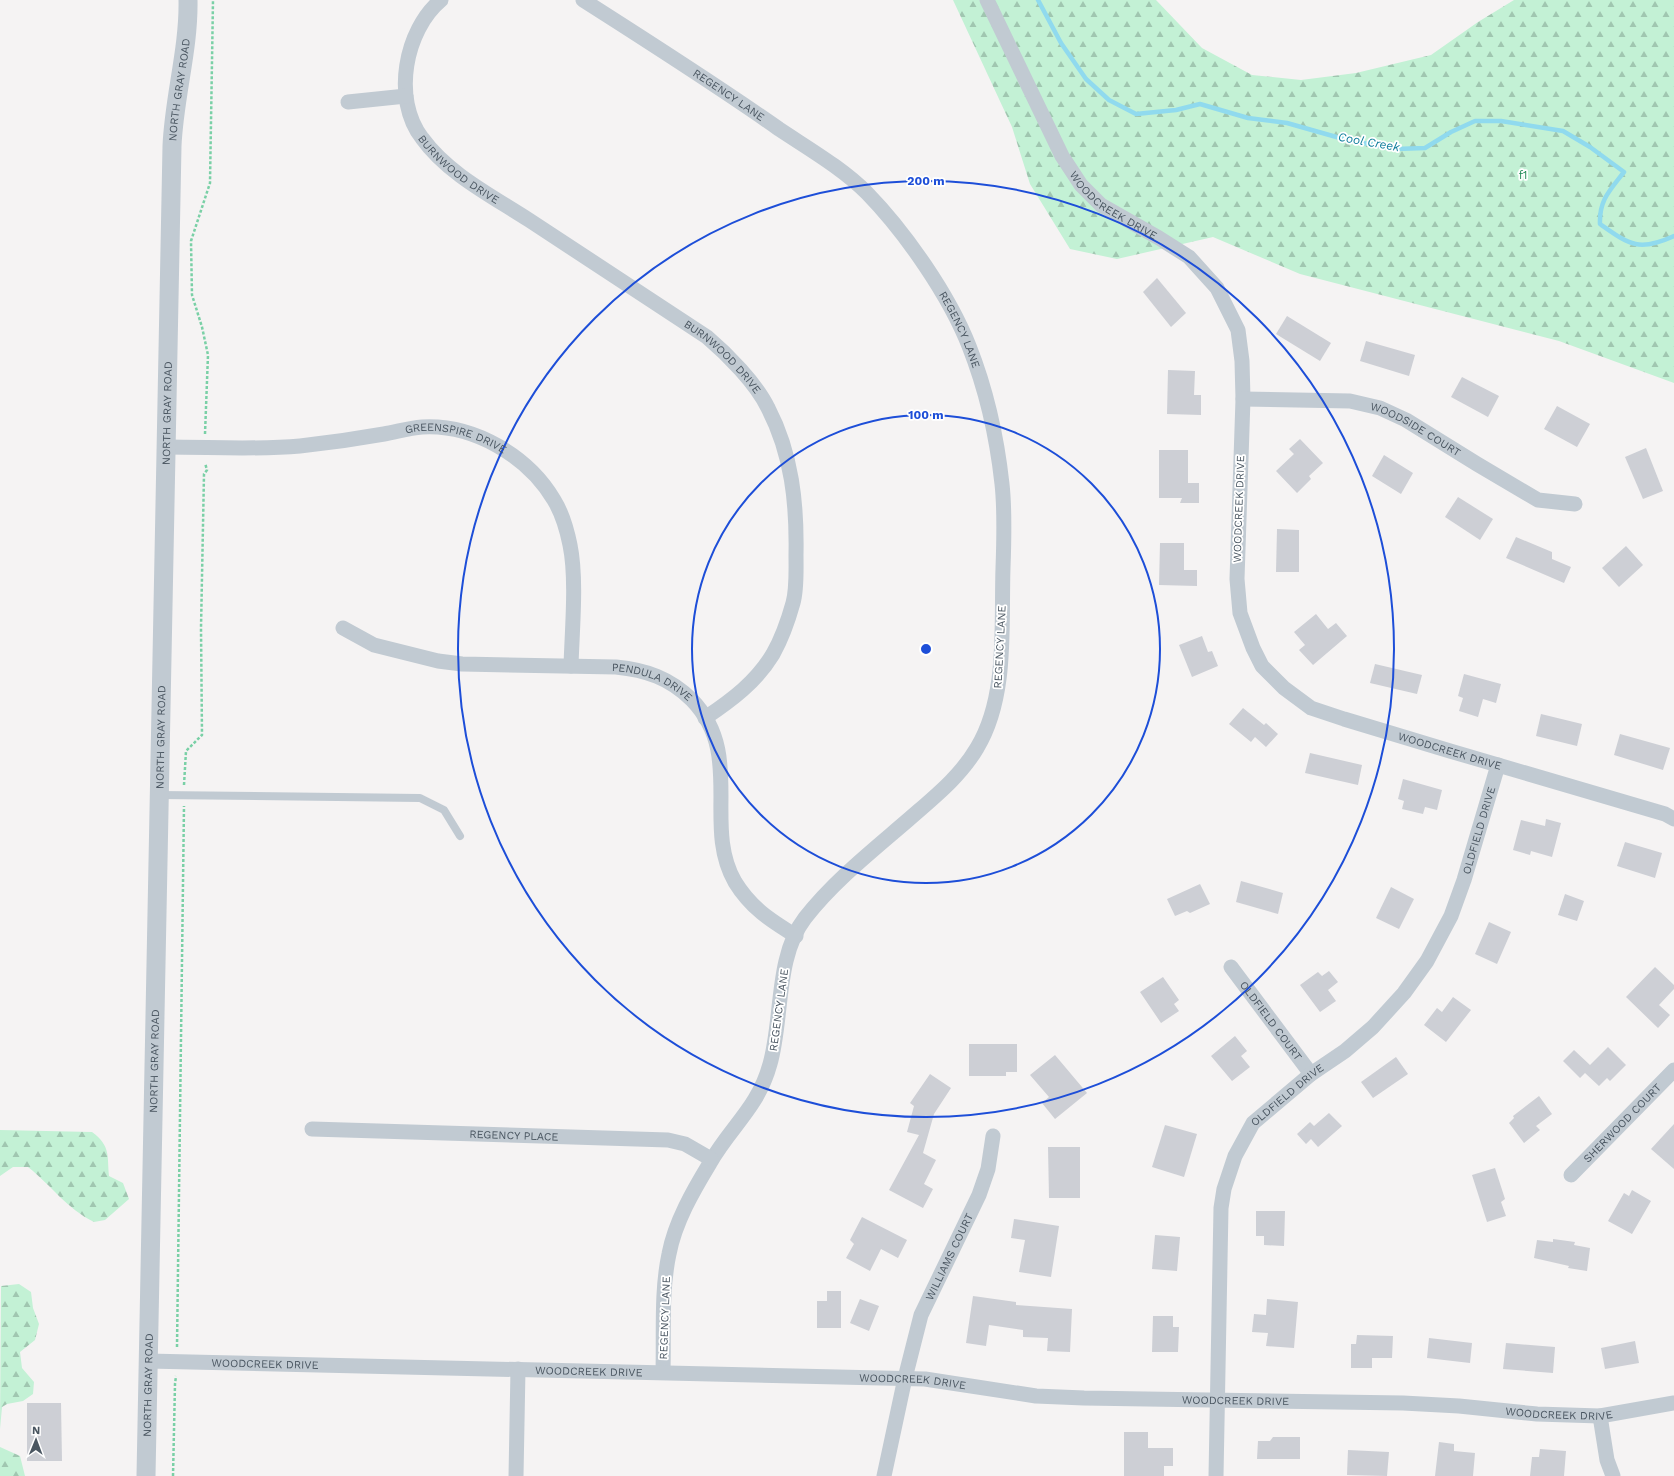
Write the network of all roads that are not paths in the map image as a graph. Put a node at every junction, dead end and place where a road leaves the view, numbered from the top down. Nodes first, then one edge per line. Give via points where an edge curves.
1 (188, 0) edge
2 (441, 0) edge
3 (583, 0) edge
4 (987, 0) edge
5 (406, 96) junction
6 (348, 102) dead end
7 (1243, 398) junction
8 (167, 446) junction
9 (1575, 504) dead end
10 (343, 628) dead end
11 (571, 666) junction
12 (705, 718) junction
13 (1498, 765) junction
14 (159, 795) junction
15 (1674, 819) edge
16 (460, 836) dead end
17 (796, 936) junction
18 (1231, 967) dead end
19 (1674, 1070) edge
20 (1310, 1074) junction
21 (312, 1129) dead end
22 (993, 1136) dead end
23 (712, 1159) junction
24 (1571, 1175) dead end
25 (148, 1361) junction
26 (518, 1369) junction
27 (663, 1372) junction
28 (904, 1378) junction
29 (1218, 1401) junction
30 (1674, 1403) edge
31 (1600, 1416) junction
32 (146, 1476) edge
33 (516, 1476) edge
34 (884, 1476) edge
35 (1216, 1476) edge
36 (1613, 1476) edge

1 - 8 street, NORTH GRAY ROAD via 187,38 174,113 172,146
2 - 5 street via 422,22 411,44 406,71
3 - 17 street, REGENCY LANE via 692,69 837,168 865,192 918,256 953,312 971,351 997,448 1003,489 1000,660 996,702 988,727 964,767 940,792 836,884 802,922
4 - 7 street, WOODCREEK DRIVE via 1062,156 1081,185 1101,205 1189,257 1217,288 1238,330
5 - 6 street
5 - 12 street, BURNWOOD DRIVE via 420,136 438,158 707,337 742,371 768,407 792,477 797,514 794,602 784,632 755,678 737,697
7 - 9 street, WOODSIDE COURT via 1350,401 1380,408 1406,420 1538,500
7 - 13 street, WOODCREEK DRIVE via 1237,579 1240,613 1262,666 1284,688 1311,708
8 - 11 street, GREENSPIRE DRIVE via 253,449 296,446 423,427 452,429 475,435 513,455 528,468 554,500 570,546 573,574
8 - 14 street, NORTH GRAY ROAD
10 - 11 street, PENDULA DRIVE via 374,645 438,661 462,664
11 - 12 street, PENDULA DRIVE via 616,667 654,674 683,691
12 - 17 street, PENDULA DRIVE via 717,741 720,759 724,851 728,866 735,881 763,916
13 - 15 street, WOODCREEK DRIVE via 1644,807
13 - 20 street, OLDFIELD DRIVE via 1451,916 1426,961 1404,993 1373,1027 1345,1051
14 - 16 lane via 420,798 444,810
14 - 25 street, NORTH GRAY ROAD
17 - 23 street, REGENCY LANE via 783,975 775,1045 766,1077 753,1105
18 - 20 street, OLDFIELD COURT
19 - 24 street, SHERWOOD COURT
20 - 29 street, OLDFIELD DRIVE via 1253,1123 1235,1156 1224,1189 1221,1208
21 - 23 street, REGENCY PLACE via 668,1140 685,1144
22 - 28 street, WILLIAMS COURT via 985,1179 921,1315
23 - 27 street, REGENCY LANE via 678,1222 668,1255
25 - 26 street, WOODCREEK DRIVE
25 - 32 street, NORTH GRAY ROAD
26 - 27 street, WOODCREEK DRIVE
26 - 33 street
27 - 28 street, WOODCREEK DRIVE
28 - 29 street, WOODCREEK DRIVE via 1036,1396
28 - 34 street, WILLIAMS COURT
29 - 31 street, WOODCREEK DRIVE via 1403,1403 1537,1414
29 - 35 street, OLDFIELD DRIVE
30 - 31 street, WOODCREEK DRIVE
31 - 36 street via 1607,1460

